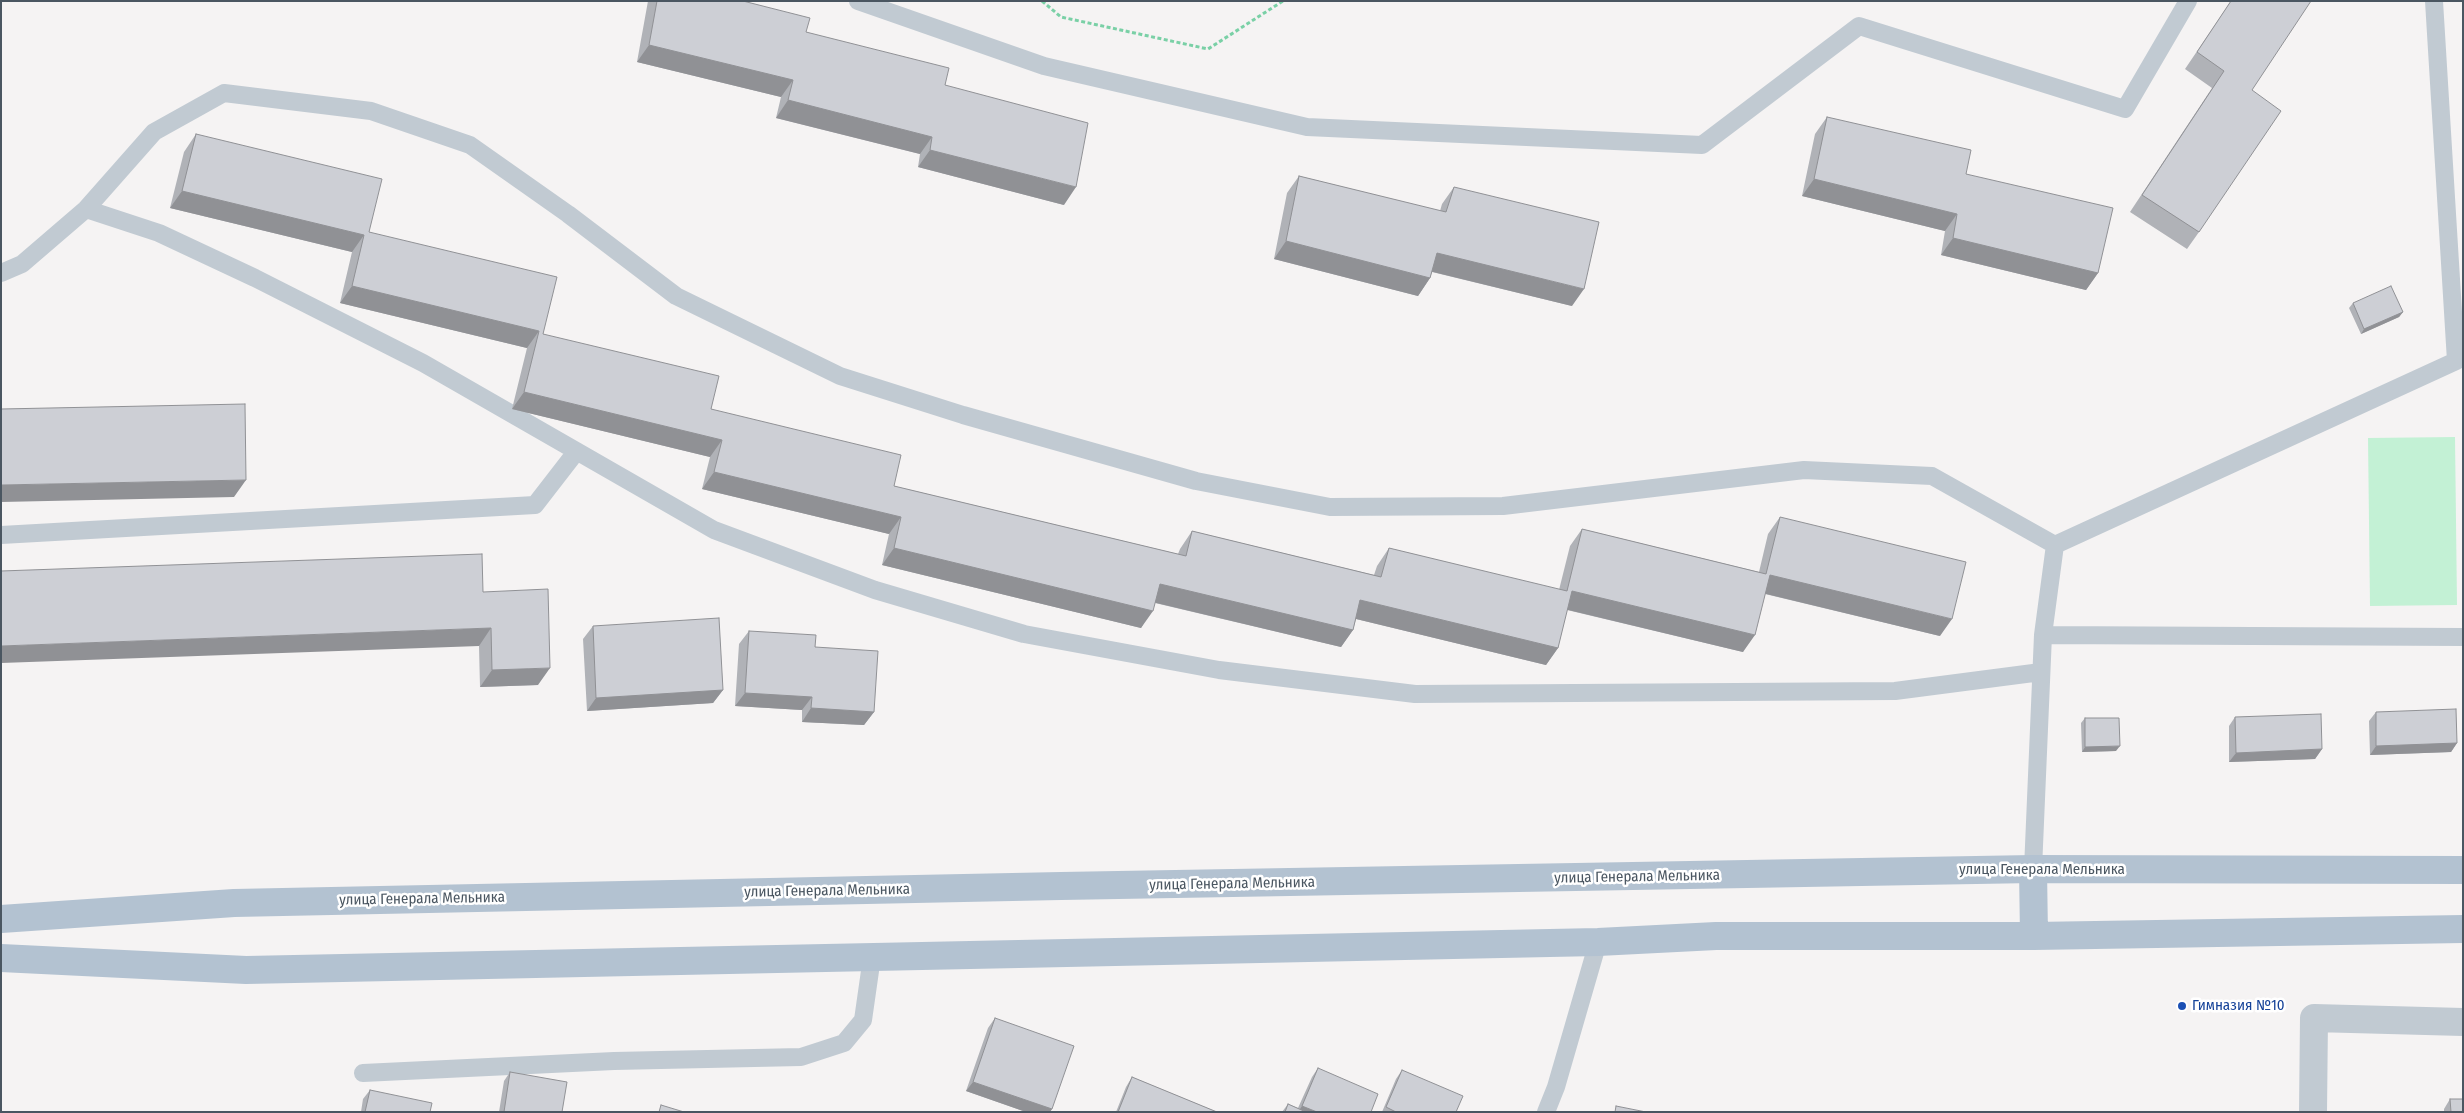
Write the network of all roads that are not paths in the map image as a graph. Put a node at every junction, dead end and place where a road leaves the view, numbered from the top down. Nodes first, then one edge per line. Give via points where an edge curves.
1 (858, 1) edge
2 (2188, 1) edge
3 (2434, 1) edge
4 (86, 209) junction
5 (1, 273) edge
6 (2459, 361) edge
7 (576, 452) junction
8 (1, 535) edge
9 (2055, 545) junction
10 (2043, 635) junction
11 (2463, 637) edge
12 (2041, 672) junction
13 (2034, 869) junction
14 (2463, 870) edge
15 (1, 919) edge
16 (2463, 929) edge
17 (2034, 936) junction
18 (1598, 942) junction
19 (872, 957) junction
20 (1, 958) edge
21 (2463, 1022) edge
22 (363, 1073) dead end
23 (1546, 1112) edge
24 (2313, 1112) edge

1 - 2 lane via 1044,66 1307,127 1702,145 1859,26 2125,109
3 - 6 lane
4 - 5 lane via 22,264
4 - 7 lane via 159,233 255,278 423,363
4 - 9 lane via 154,132 224,93 371,111 470,145 676,296 840,376 963,415 1196,481 1339,507 1503,506 1804,470 1932,476
6 - 9 lane
7 - 8 lane via 535,505
7 - 12 lane via 714,530 876,590 1024,634 1219,670 1415,694 1895,691
9 - 10 lane
10 - 11 lane
10 - 12 lane
12 - 13 lane
13 - 14 main road, улица Генерала Мельника
13 - 15 main road, улица Генерала Мельника via 244,903
13 - 17 main road
16 - 17 main road
17 - 18 main road via 1716,936
18 - 19 main road
18 - 23 lane
19 - 20 main road via 246,970
19 - 22 lane via 863,1020 844,1043 801,1057 614,1061
21 - 24 street via 2314,1018

